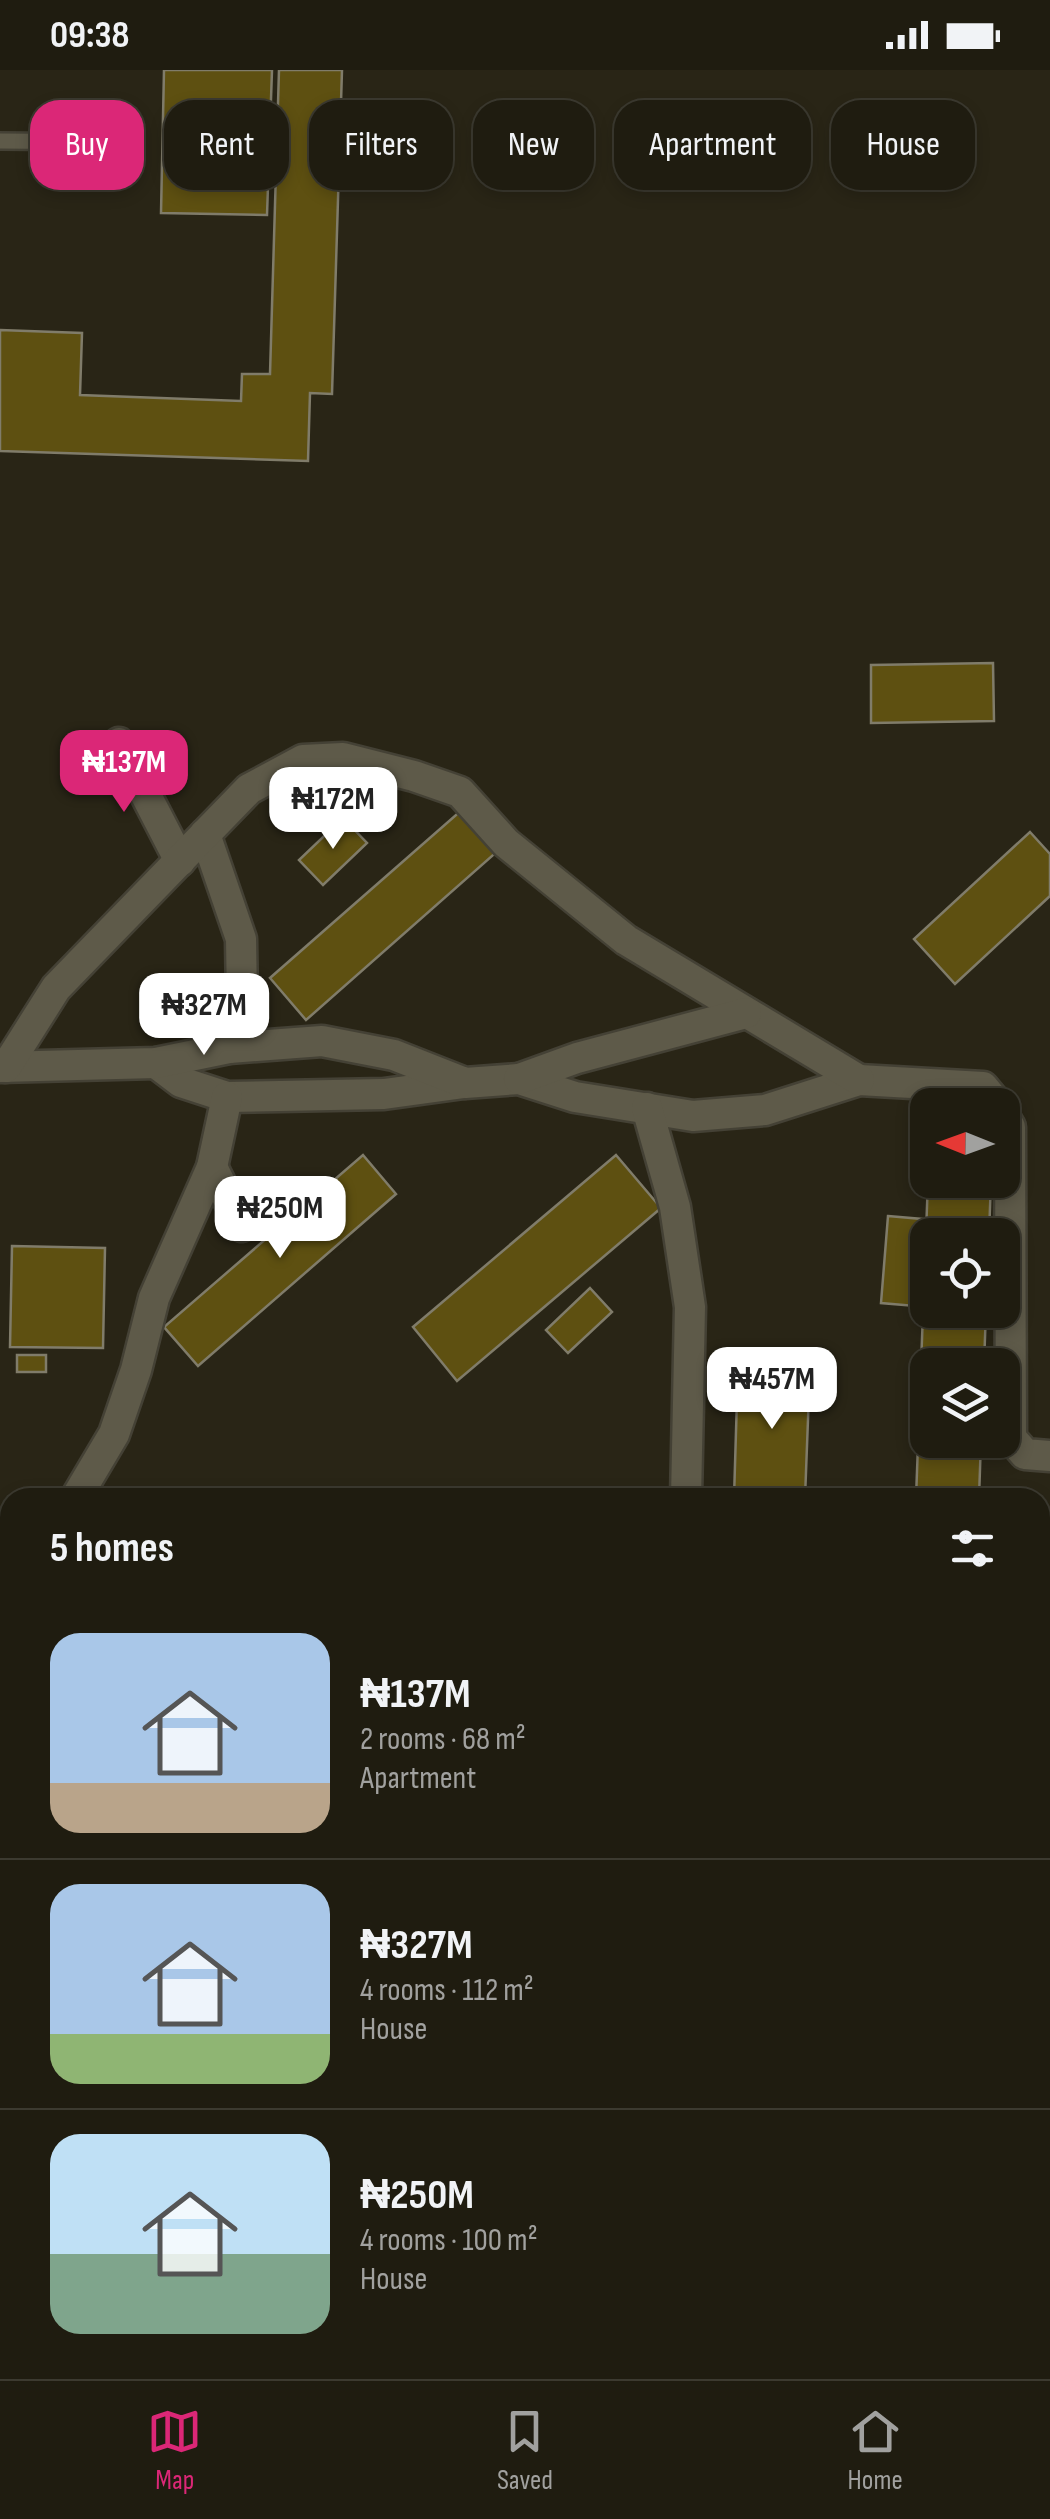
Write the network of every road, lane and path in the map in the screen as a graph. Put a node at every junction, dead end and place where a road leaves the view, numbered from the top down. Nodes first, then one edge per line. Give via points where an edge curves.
1 (0, 141) edge
2 (30, 141) edge
3 (119, 743) dead end
4 (205, 834) junction
5 (180, 861) junction
6 (746, 1013) junction
7 (229, 1048) junction
8 (156, 1063) junction
9 (3, 1067) edge
10 (519, 1079) junction
11 (860, 1080) junction
12 (465, 1083) junction
13 (984, 1088) edge
14 (227, 1097) junction
15 (647, 1108) junction
16 (212, 1166) junction
17 (1010, 1198) edge
18 (242, 1226) dead end
19 (1050, 1456) edge
20 (82, 1488) edge
21 (686, 1488) edge

1 - 2 lane
3 - 5 street
4 - 5 street
4 - 6 street via 248,789 303,760 343,758 414,776 460,792 506,843 626,940
4 - 7 street via 241,939 242,999
5 - 9 street via 56,988
6 - 10 street
6 - 11 street
7 - 8 street
7 - 12 street via 322,1042 394,1055
8 - 9 street
8 - 14 street via 181,1082
10 - 12 street
10 - 15 street via 575,1097
11 - 13 street
11 - 15 street via 766,1110 693,1116
12 - 14 street via 384,1094
14 - 16 street
15 - 21 street via 675,1207 690,1308
16 - 18 street
16 - 20 street via 154,1298 114,1434
17 - 19 street via 1011,1438 1025,1454

